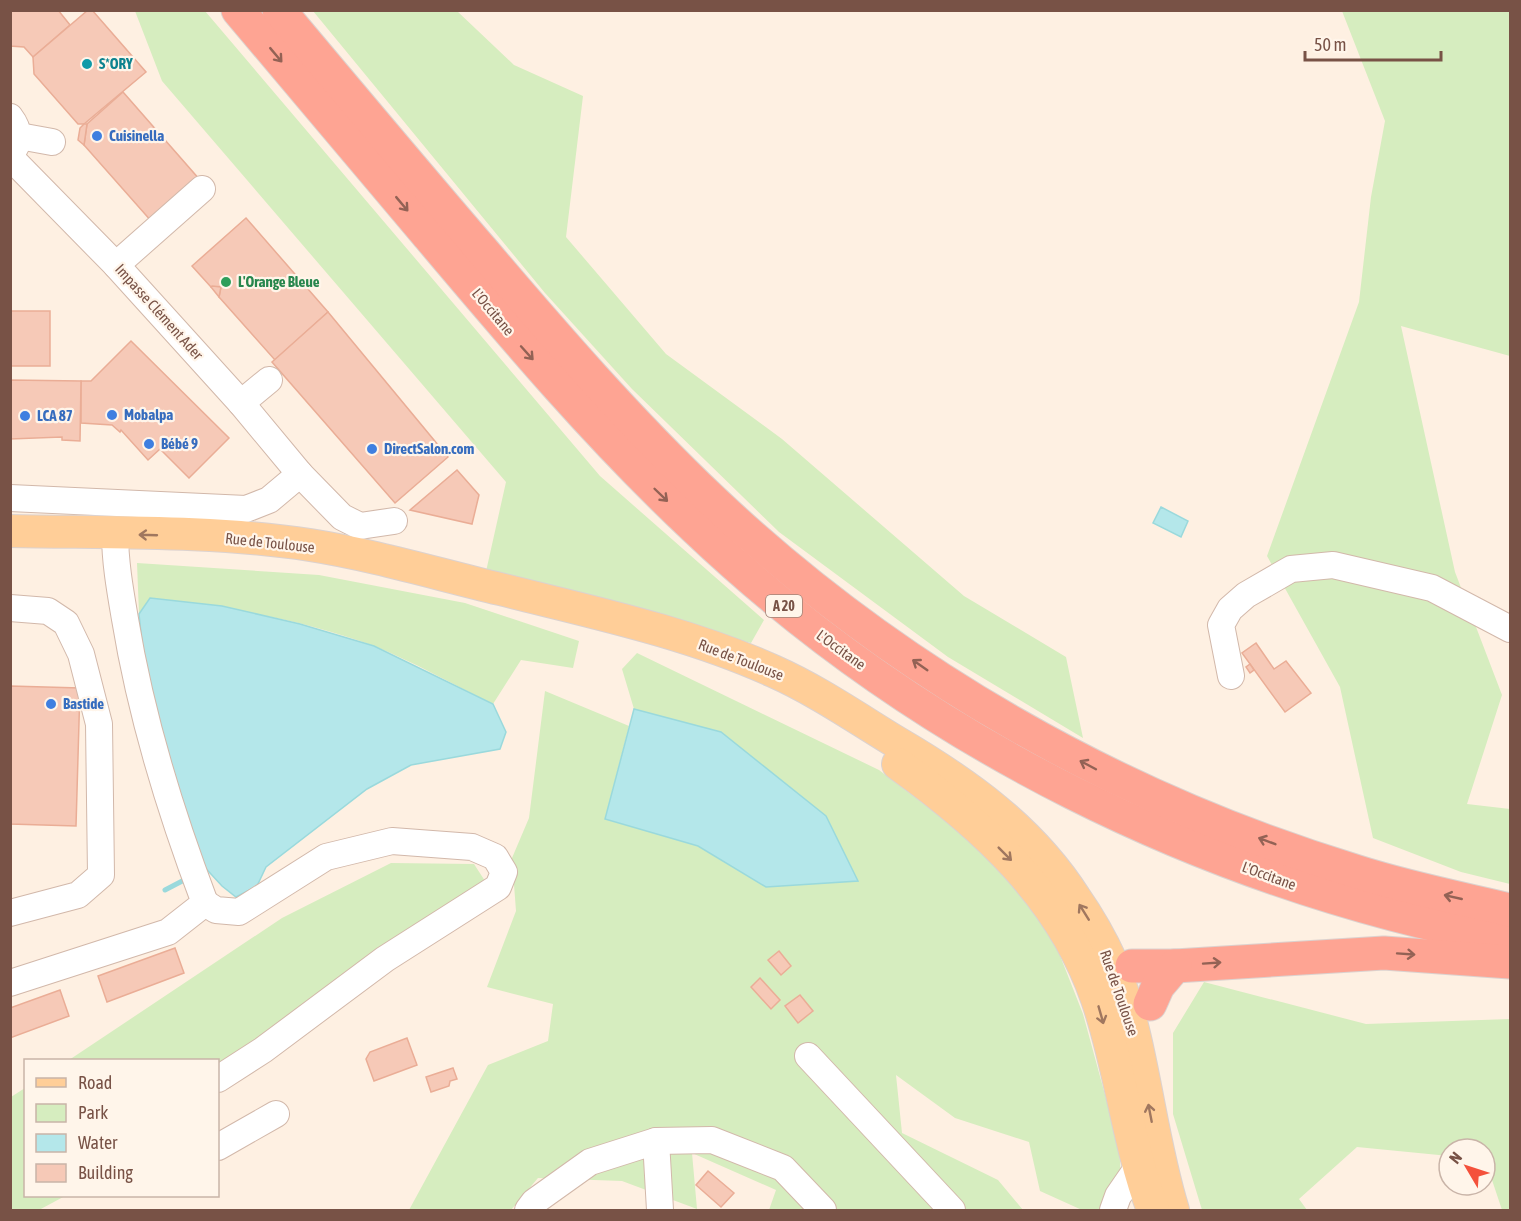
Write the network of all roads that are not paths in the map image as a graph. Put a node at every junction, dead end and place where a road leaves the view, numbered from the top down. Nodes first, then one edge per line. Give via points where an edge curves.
1 (238, 10) edge
2 (279, 10) edge
3 (13, 141) edge
4 (52, 142) dead end
5 (202, 189) dead end
6 (116, 265) junction
7 (269, 380) dead end
8 (241, 403) junction
9 (300, 474) junction
10 (10, 498) edge
11 (394, 521) dead end
12 (10, 522) edge
13 (10, 531) edge
14 (56, 532) junction
15 (115, 544) junction
16 (10, 552) edge
17 (10, 608) edge
18 (1510, 629) edge
19 (1231, 676) dead end
20 (929, 773) junction
21 (197, 885) junction
22 (1510, 910) edge
23 (10, 913) edge
24 (1510, 941) edge
25 (1081, 960) junction
26 (1510, 962) edge
27 (1122, 964) junction
28 (1174, 966) junction
29 (10, 983) edge
30 (1150, 1004) joint
31 (808, 1056) dead end
32 (1141, 1064) junction
33 (219, 1078) edge
34 (276, 1114) dead end
35 (656, 1141) junction
36 (219, 1146) edge
37 (1149, 1165) junction
38 (528, 1210) edge
39 (660, 1210) edge
40 (823, 1210) edge
41 (952, 1210) edge
42 (1113, 1210) edge
43 (1154, 1210) edge
44 (1173, 1210) edge

1 -> 24 highway, L'Occitane / A 20 via 517,341 618,453 742,571 859,664 997,752 1126,820 1271,878 1341,901
22 -> 2 highway, L'Occitane / A 20 via 1360,873 1190,811 1046,743 886,642 776,558 631,419
3 - 4 street
3 - 6 street, Impasse Clément Ader
5 - 6 street
6 - 8 street, Impasse Clément Ader
7 - 8 street
8 - 9 street, Impasse Clément Ader
9 - 10 street via 269,500 246,510
9 - 11 street, Impasse Clément Ader via 342,518 360,526
12 - 14 street
13 - 14 main road, Rue de Toulouse
14 - 15 main road, Rue de Toulouse
15 - 16 main road, Rue de Toulouse
15 - 20 main road, Rue de Toulouse via 320,567 437,587 593,624 705,659
15 - 21 street via 133,670 164,789
17 - 23 street via 48,611 66,623 81,654 99,724 101,875 78,895
18 - 19 street via 1432,588 1333,565 1291,569 1246,595 1230,609 1221,625
20 -> 25 main road, Rue de Toulouse via 1027,875
27 -> 20 main road, Rue de Toulouse via 1026,836 977,793
21 - 29 street via 168,932
21 - 33 street via 216,910 239,912 326,857 392,841 472,847 495,857 504,872 498,887 385,959
25 - 27 main road
25 -> 37 main road, Rue de Toulouse
28 -> 26 highway via 1384,952
27 - 28 highway
27 - 32 main road, Rue de Toulouse
28 - 30 highway
30 - 32 main road
31 - 41 street
37 -> 32 main road, Rue de Toulouse
34 - 36 street
35 - 38 street via 590,1162
35 - 39 street
35 - 40 street via 712,1140 783,1168
37 - 42 street via 1118,1196
37 - 43 main road, Rue de Toulouse
37 - 44 main road, Rue de Toulouse

